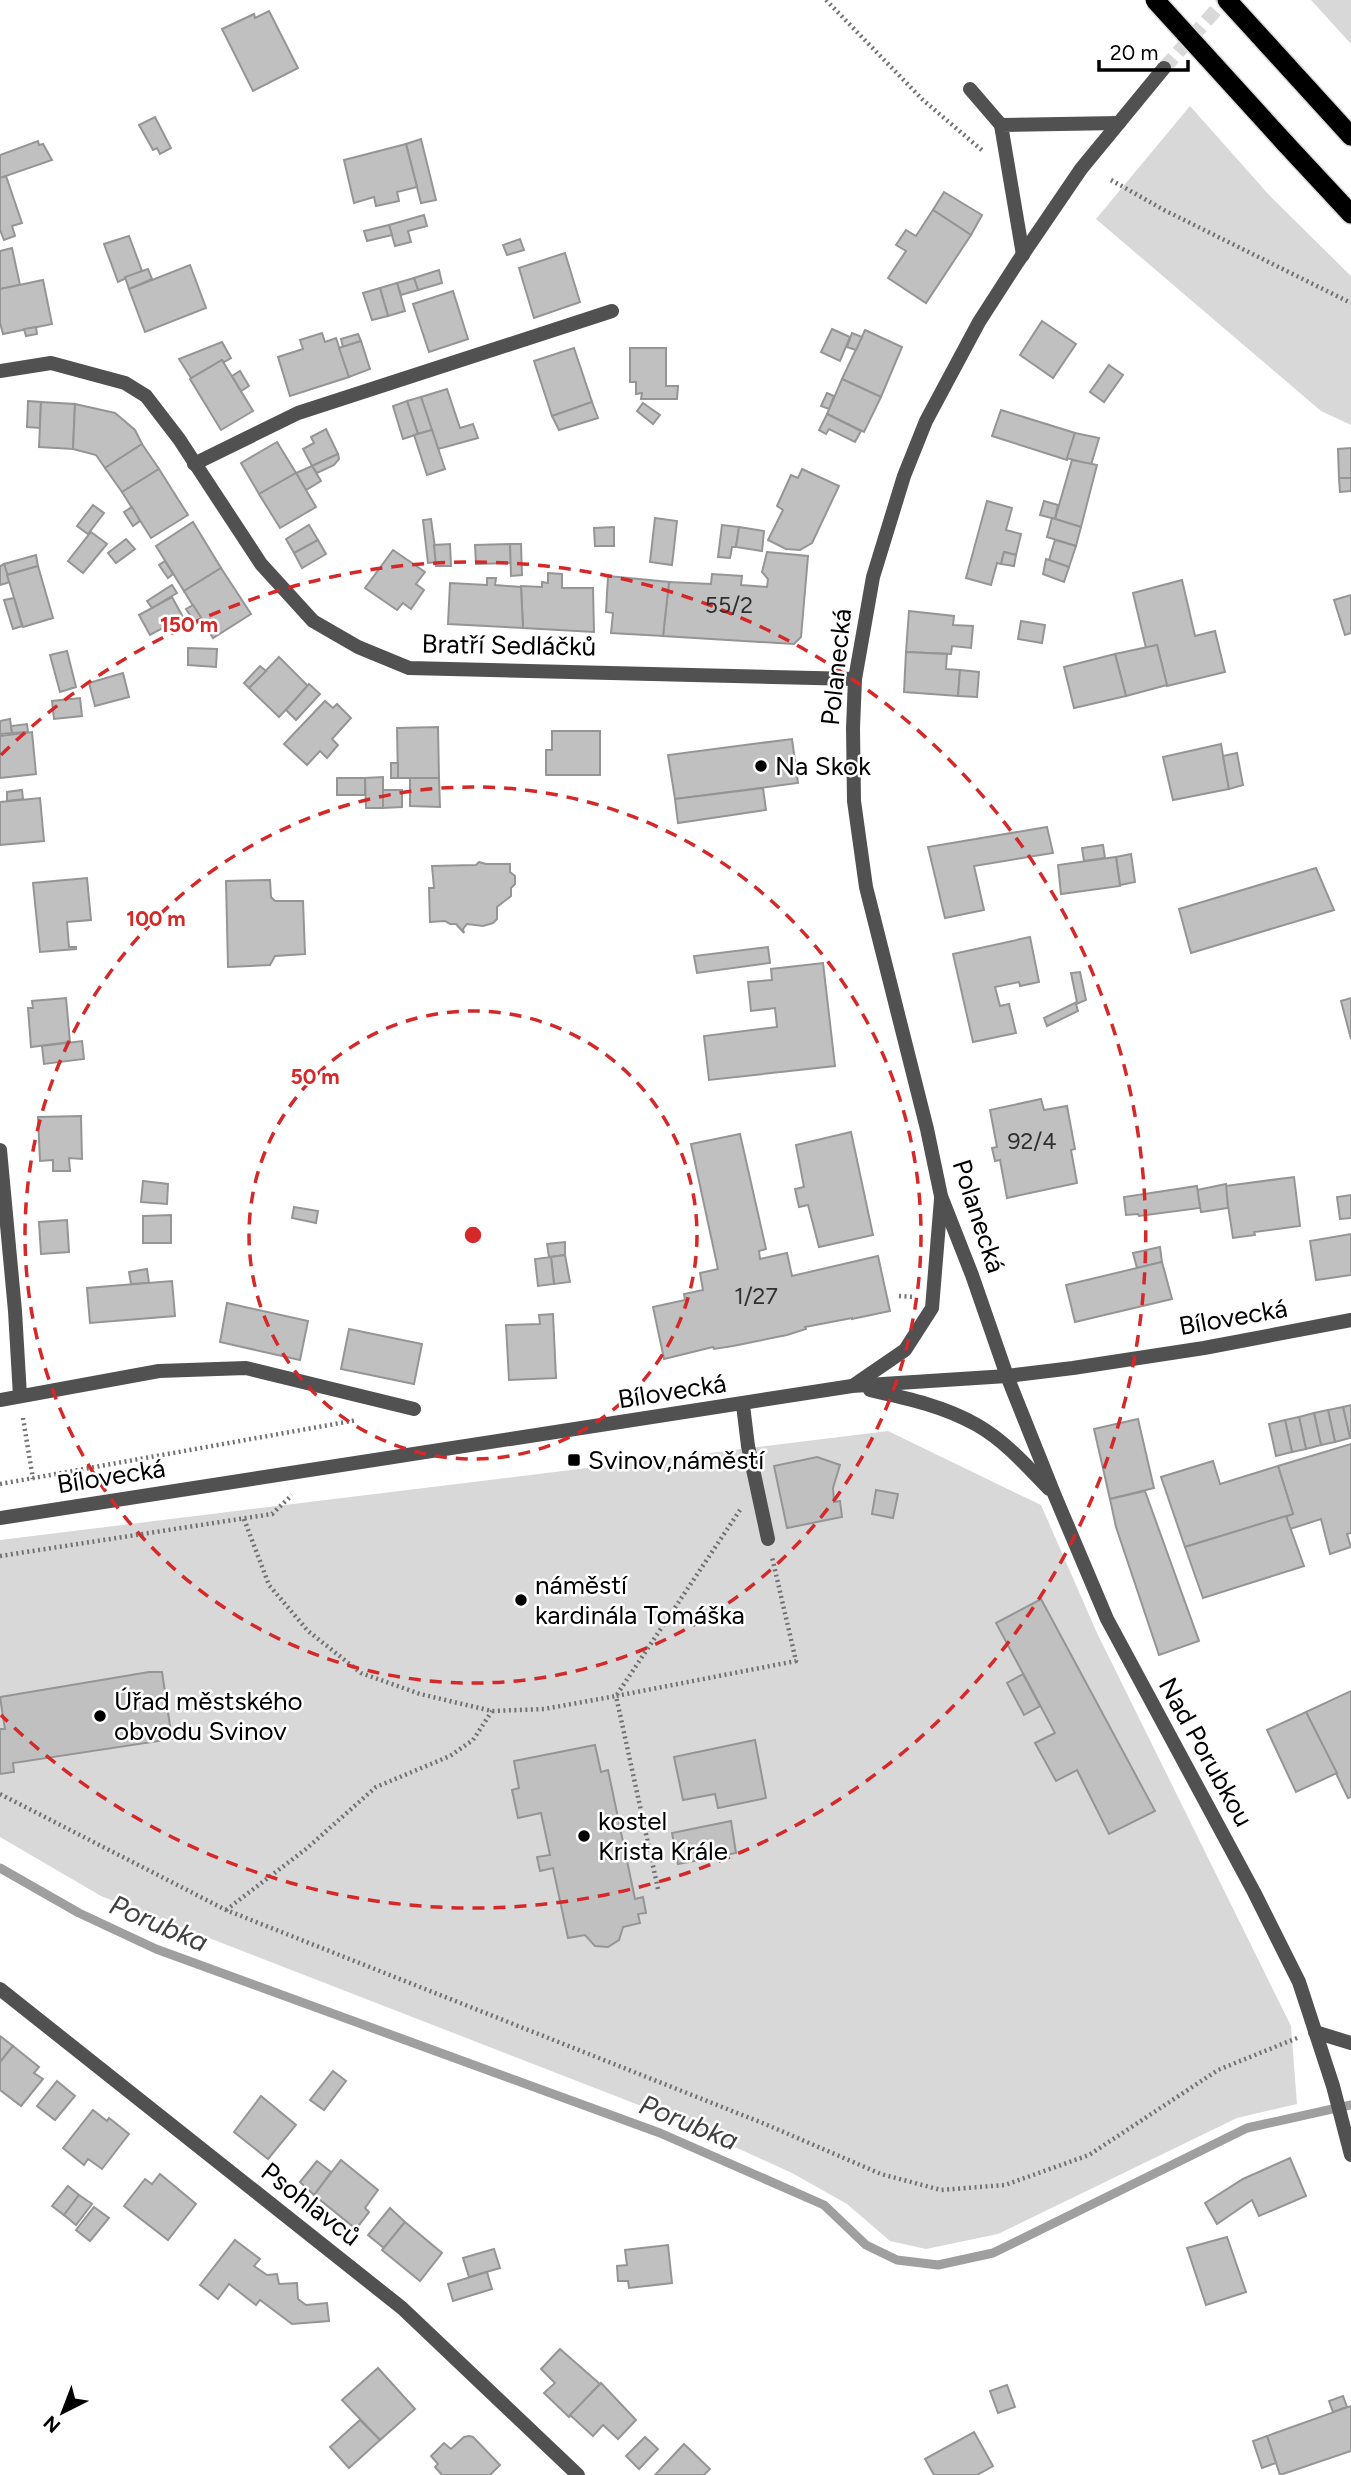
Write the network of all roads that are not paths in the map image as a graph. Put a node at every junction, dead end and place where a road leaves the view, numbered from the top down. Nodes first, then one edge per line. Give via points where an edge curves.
1 (1155, 0) edge
2 (1227, 0) edge
3 (1164, 68) tunnel mouth
4 (970, 89) dead end
5 (1119, 123) junction
6 (1001, 125) junction
7 (1351, 136) edge
8 (1351, 214) edge
9 (1023, 255) junction
10 (612, 311) dead end
11 (0, 371) edge
12 (194, 464) junction
13 (855, 678) junction
14 (0, 1150) edge
15 (941, 1196) junction
16 (1351, 1320) edge
17 (1007, 1376) junction
18 (852, 1386) junction
19 (20, 1396) junction
20 (0, 1400) edge
21 (743, 1405) junction
22 (414, 1409) dead end
23 (1055, 1496) junction
24 (0, 1518) edge
25 (768, 1539) road end
26 (0, 1989) edge
27 (1315, 2032) junction
28 (1351, 2043) edge
29 (1351, 2155) edge
30 (578, 2475) edge

1 - 8 highway, bridge
2 - 7 highway
3 - 5 street, Polanecká
4 - 6 street
5 - 6 street
5 - 9 street, Polanecká via 1081,169
6 - 9 street
9 - 13 street, Polanecká via 948,378 904,476 873,577
10 - 12 street via 298,413
11 - 12 street, Bratří Sedláčků via 51,363 125,383 146,396
12 - 13 street, Bratří Sedláčků via 261,564 313,621 358,647 409,668
13 - 15 street, Polanecká via 854,801 863,873
14 - 19 street
15 - 17 street, Polanecká
15 - 18 street via 932,1308 905,1350
16 - 17 street, Bílovecká via 1204,1348
17 - 18 street, Bílovecká
17 - 23 street, Nad Porubkou
18 - 21 street, Bílovecká
18 - 23 street via 921,1401 977,1425 1018,1455
19 - 20 street
19 - 22 street via 159,1371 246,1368
21 - 24 street, Bílovecká
21 - 25 street
23 - 27 street, Nad Porubkou via 1107,1619 1299,1982
26 - 30 street, Psohlavců via 402,2308
27 - 28 street
27 - 29 street, Nad Porubkou

